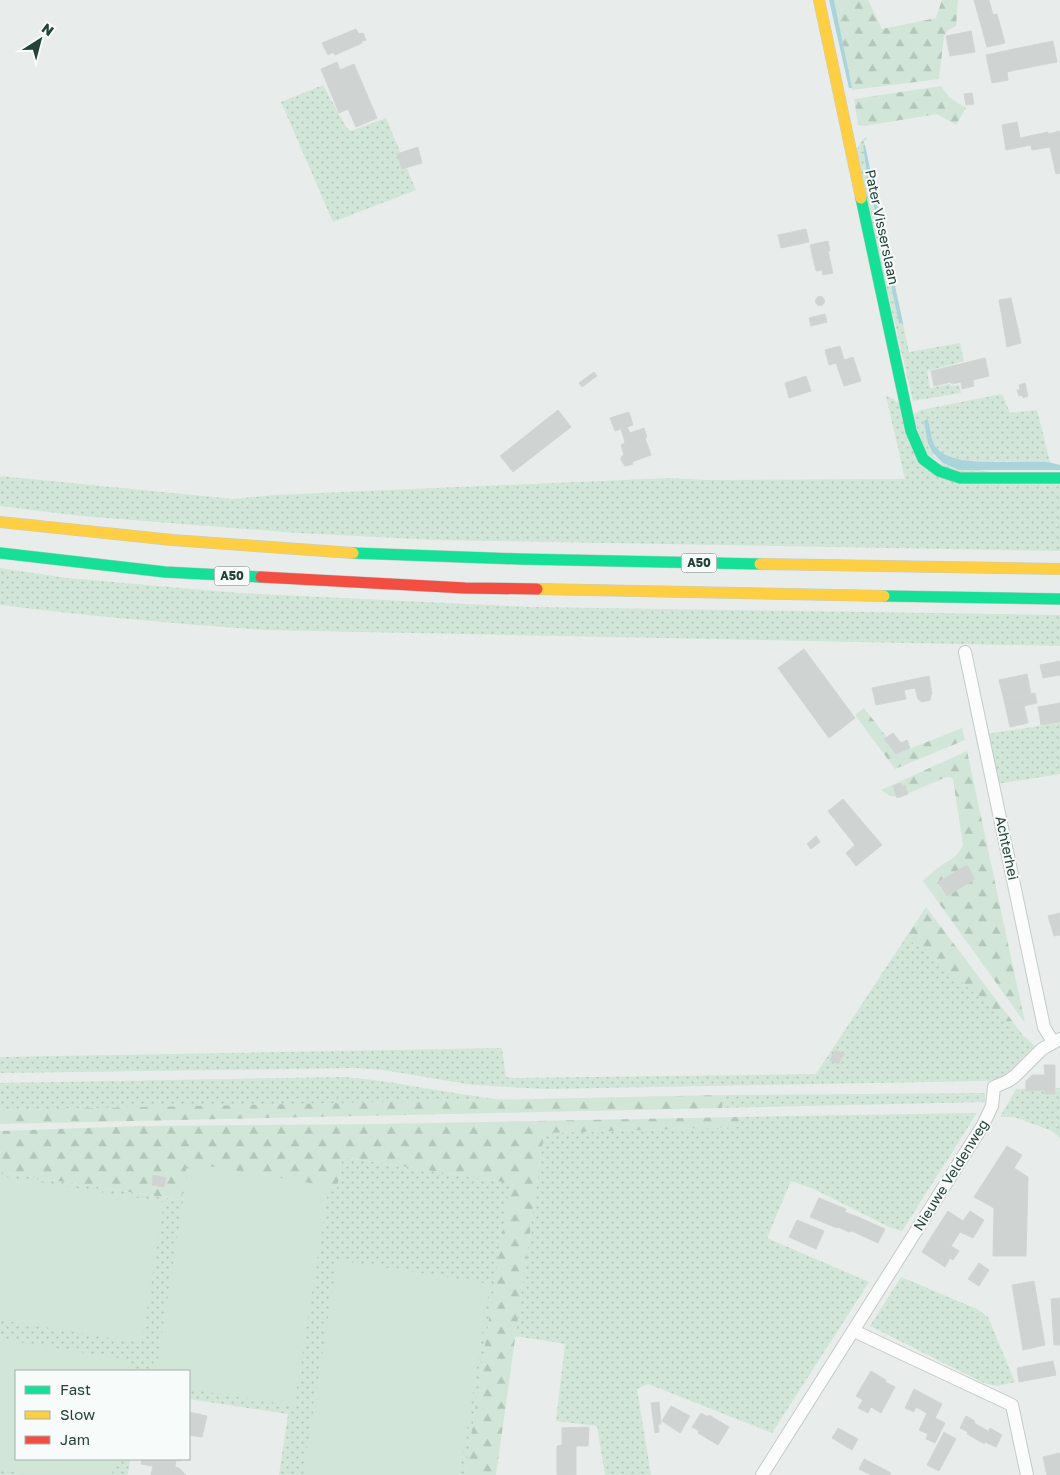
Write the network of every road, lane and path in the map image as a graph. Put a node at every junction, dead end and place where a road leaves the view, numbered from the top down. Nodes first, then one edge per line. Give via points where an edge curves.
1 (818, 0) edge
2 (1060, 478) edge
3 (0, 522) edge
4 (0, 554) edge
5 (1060, 569) edge
6 (1060, 599) edge
7 (965, 652) dead end
8 (1057, 1040) edge
9 (854, 1331) junction
10 (762, 1475) edge
11 (1027, 1475) edge

1 - 2 main road, Pater Visserslaan via 911,431 923,459 939,471 960,478
3 - 5 main road, A50 via 86,533 339,553 579,561
4 - 6 main road, A50 via 165,572 456,588
7 - 8 street, Achterhei via 1044,1027
8 - 9 street, Nieuwe Veldenweg via 1008,1082 994,1086 992,1106 983,1125
9 - 10 street, Nieuwe Veldenweg
9 - 11 street via 1012,1406

